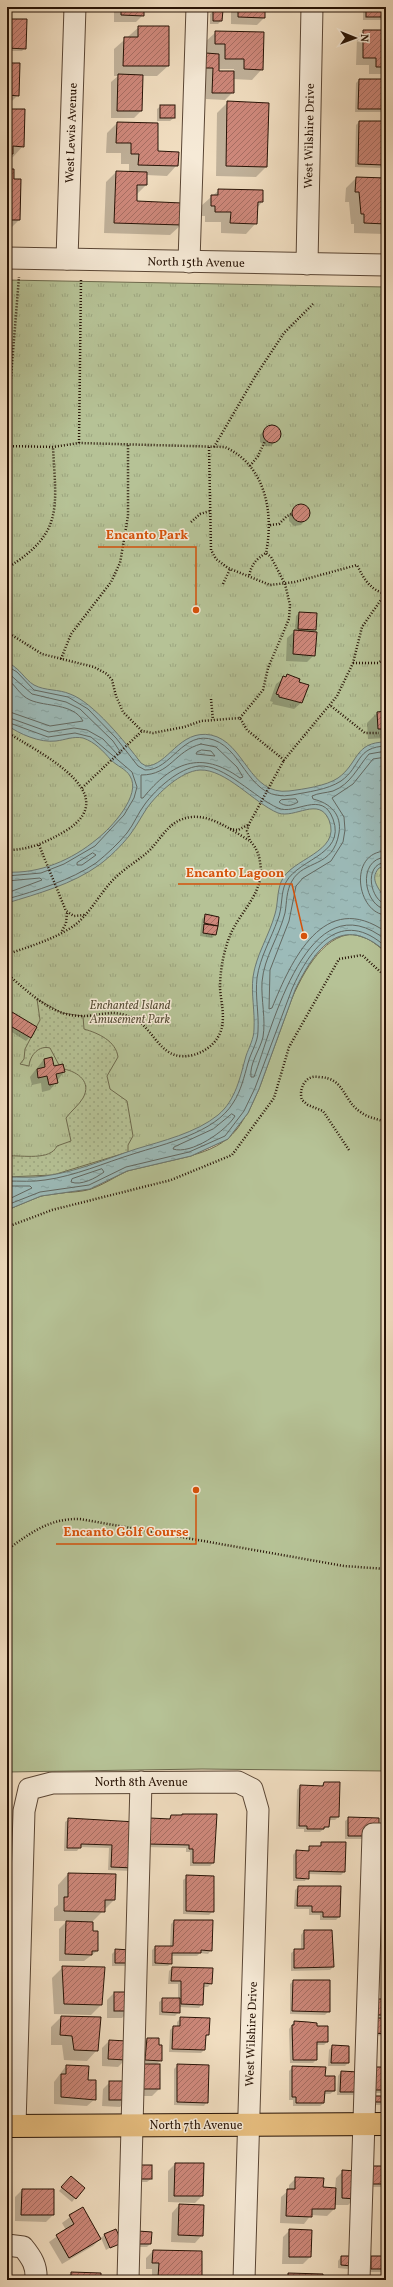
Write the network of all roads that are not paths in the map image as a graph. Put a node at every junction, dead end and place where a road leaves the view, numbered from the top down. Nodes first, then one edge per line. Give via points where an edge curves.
1 (75, 7) edge
2 (197, 7) edge
3 (312, 7) edge
4 (7, 258) edge
5 (67, 260) junction
6 (189, 262) junction
7 (307, 264) junction
8 (386, 265) edge
9 (141, 1782) junction
10 (252, 1789) joint
11 (16, 1834) edge
12 (386, 1834) edge
13 (248, 2124) junction
14 (363, 2124) junction
15 (386, 2124) edge
16 (132, 2125) junction
17 (11, 2126) edge
18 (7, 2245) edge
19 (36, 2280) edge
20 (128, 2280) edge
21 (244, 2280) edge
22 (359, 2280) edge

1 - 5 street, West Lewis Avenue
2 - 6 street
3 - 7 street, West Wilshire Drive
4 - 5 street, North 15th Avenue
5 - 6 street, North 15th Avenue
6 - 7 street, North 15th Avenue
7 - 8 street, North 15th Avenue
9 - 10 street, North 8th Avenue via 238,1782
9 - 11 street, North 8th Avenue via 52,1783 30,1789
9 - 16 street
10 - 13 street, West Wilshire Drive via 258,1810
11 - 17 street
12 - 14 street via 373,1834
13 - 14 main road, North 7th Avenue
13 - 16 main road, North 7th Avenue
13 - 21 street, West Wilshire Drive
14 - 15 main road, North 7th Avenue
14 - 22 street
16 - 17 main road, North 7th Avenue
16 - 20 street
18 - 19 street via 23,2247 33,2259 37,2271

